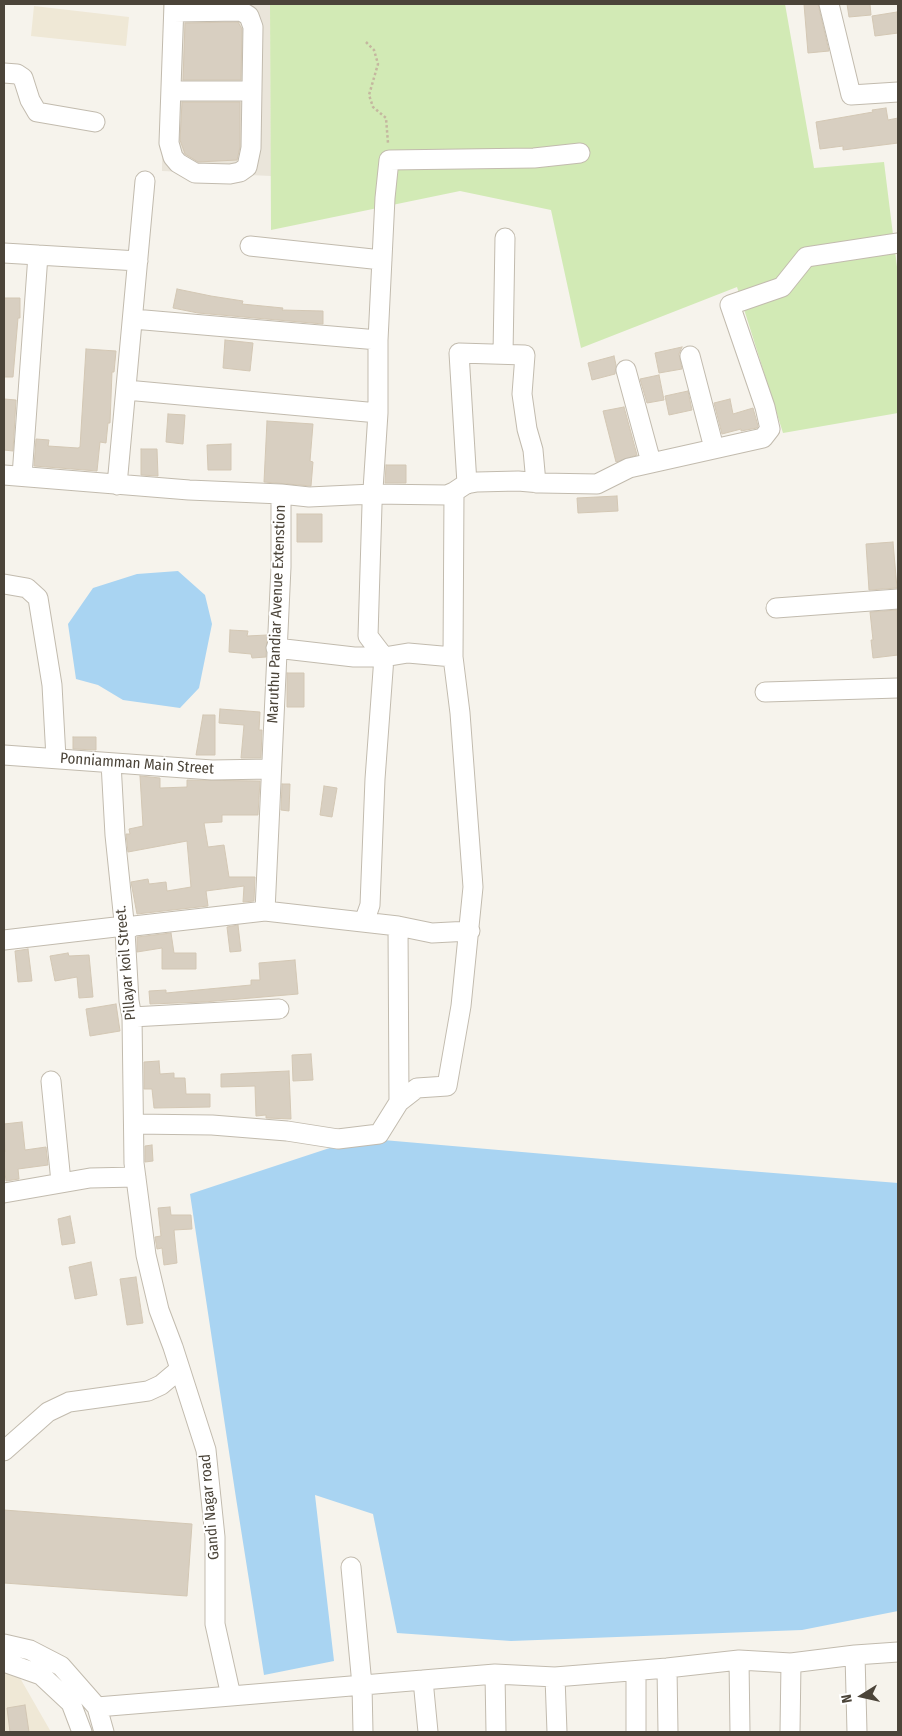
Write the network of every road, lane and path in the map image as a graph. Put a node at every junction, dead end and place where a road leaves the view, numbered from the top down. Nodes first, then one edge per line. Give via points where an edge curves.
1 (829, 4) edge
2 (174, 8) edge
3 (366, 42) dead end
4 (4, 73) edge
5 (171, 91) junction
6 (252, 91) junction
7 (898, 92) edge
8 (94, 122) dead end
9 (580, 153) dead end
10 (389, 160) junction
11 (145, 181) dead end
12 (505, 238) dead end
13 (898, 243) edge
14 (250, 246) dead end
15 (4, 253) edge
16 (38, 255) junction
17 (382, 260) junction
18 (138, 261) junction
19 (132, 319) junction
20 (378, 340) junction
21 (503, 354) junction
22 (690, 356) dead end
23 (626, 370) dead end
24 (126, 390) junction
25 (378, 413) junction
26 (714, 448) junction
27 (651, 462) junction
28 (13, 476) edge
29 (536, 483) junction
30 (117, 485) junction
31 (461, 488) junction
32 (281, 494) junction
33 (373, 494) junction
34 (4, 584) edge
35 (898, 599) edge
36 (776, 608) dead end
37 (276, 648) junction
38 (384, 657) junction
39 (452, 657) junction
40 (898, 688) edge
41 (765, 692) dead end
42 (4, 755) edge
43 (56, 758) junction
44 (111, 763) junction
45 (271, 770) junction
46 (265, 911) junction
47 (364, 922) junction
48 (398, 926) junction
49 (124, 929) junction
50 (470, 931) junction
51 (4, 940) edge
52 (279, 1009) dead end
53 (132, 1017) junction
54 (51, 1081) dead end
55 (399, 1102) junction
56 (134, 1124) junction
57 (135, 1170) junction
58 (61, 1182) junction
59 (4, 1193) edge
60 (180, 1369) junction
61 (4, 1451) edge
62 (351, 1567) dead end
63 (4, 1644) edge
64 (898, 1652) edge
65 (855, 1655) junction
66 (739, 1660) junction
67 (4, 1662) edge
68 (791, 1663) junction
69 (667, 1668) junction
70 (636, 1671) junction
71 (495, 1674) junction
72 (555, 1677) junction
73 (423, 1680) junction
74 (362, 1685) junction
75 (231, 1696) junction
76 (97, 1707) junction
77 (82, 1732) edge
78 (104, 1732) edge
79 (363, 1732) edge
80 (428, 1732) edge
81 (496, 1732) edge
82 (557, 1732) edge
83 (636, 1732) edge
84 (668, 1732) edge
85 (740, 1732) edge
86 (790, 1732) edge
87 (857, 1732) edge

1 - 7 street via 851,95
2 - 5 street
2 - 6 street via 240,11 249,16 252,27
3 - 10 path via 374,50 378,64 369,94 373,107 386,118
4 - 8 street via 18,74 23,78 37,112
5 - 6 street
5 - 6 street via 169,142 172,157 195,173 230,174 247,167 251,148
9 - 10 street via 534,158
10 - 17 street
11 - 18 street
12 - 21 street
13 - 26 street, Maruthu Pandiar Avenue Extenstion via 806,257 782,287 730,305 770,429 763,438
14 - 17 street
15 - 16 street
16 - 18 street
16 - 28 street
17 - 20 street
18 - 19 street
19 - 20 street
19 - 24 street
20 - 25 street
21 - 29 street via 525,355 522,394
21 - 31 street via 459,353
22 - 26 street
23 - 27 street
24 - 25 street
24 - 30 street
25 - 33 street
26 - 27 street, Maruthu Pandiar Avenue Extenstion
27 - 29 street, Maruthu Pandiar Avenue Extenstion via 629,468 596,484
28 - 30 street
29 - 31 street, Maruthu Pandiar Avenue Extenstion via 477,482
30 - 32 street
31 - 33 street, Maruthu Pandiar Avenue Extenstion via 448,495
31 - 39 street
32 - 33 street, Maruthu Pandiar Avenue Extenstion via 309,497
32 - 37 street, Maruthu Pandiar Avenue Extenstion
33 - 38 street via 368,636
34 - 43 street via 27,588 38,598 52,684
35 - 36 street
37 - 38 street
37 - 45 street, Maruthu Pandiar Avenue Extenstion
38 - 39 street via 408,654
38 - 47 street via 370,905
39 - 50 street via 460,712 473,888
40 - 41 street
42 - 43 street, Ponniamman Main Street
43 - 44 street, Ponniamman Main Street
44 - 45 street, Ponniamman Main Street via 212,770
44 - 49 street, Pillayar koil Street.
45 - 46 street, Maruthu Pandiar Avenue Extenstion
46 - 47 street
46 - 49 street
47 - 48 street
48 - 50 street via 432,932
48 - 55 street
49 - 51 street
49 - 53 street, Pillayar koil Street.
50 - 55 street via 447,1086 417,1088
52 - 53 street
53 - 56 street, Pillayar koil Street.
54 - 58 street
55 - 56 street via 379,1134 338,1139 212,1124
56 - 57 street, Pillayar koil Street.
57 - 58 street
57 - 60 street, Gandi Nagar road via 146,1255 159,1310
58 - 59 street
60 - 61 street via 148,1391 69,1402 48,1412
60 - 75 street, Gandi Nagar road via 206,1450 215,1537 214,1624
62 - 74 street
63 - 76 street via 30,1650 61,1666
64 - 65 street
65 - 68 street
65 - 87 street
66 - 68 street
66 - 69 street
66 - 85 street
67 - 77 street via 41,1675 71,1703
68 - 86 street
69 - 70 street
69 - 84 street
70 - 72 street
70 - 83 street
71 - 72 street
71 - 73 street
71 - 81 street
72 - 82 street
73 - 74 street
73 - 80 street
74 - 75 street
74 - 79 street
75 - 76 street
76 - 78 street

